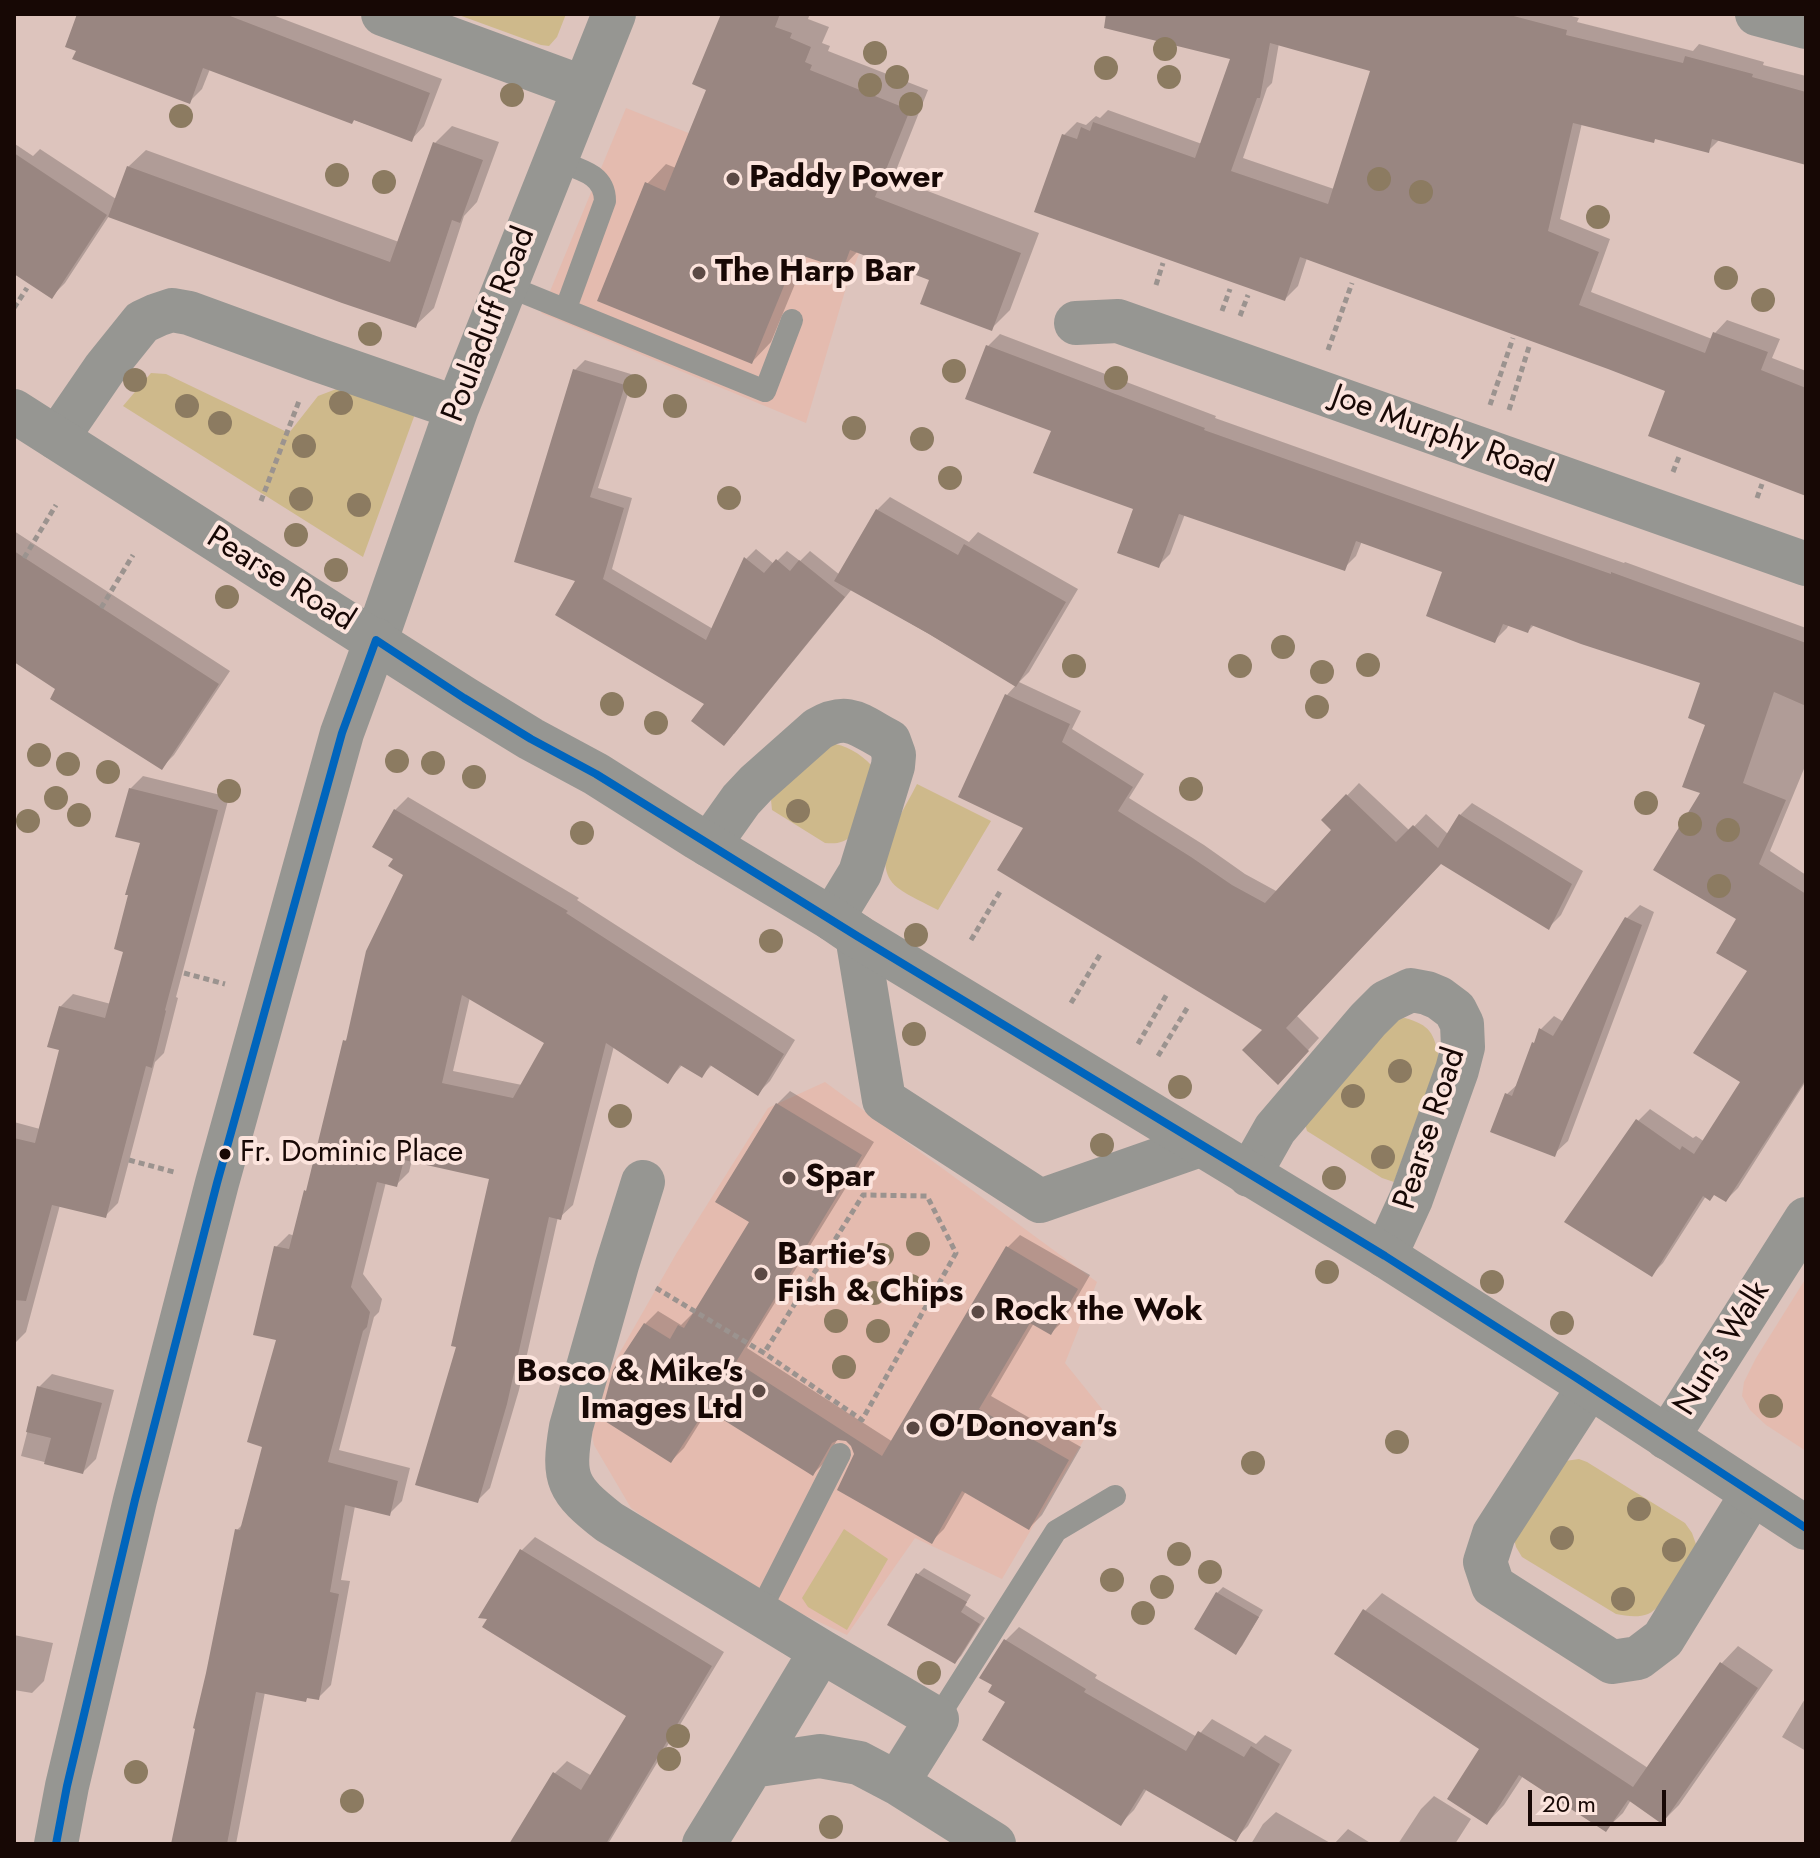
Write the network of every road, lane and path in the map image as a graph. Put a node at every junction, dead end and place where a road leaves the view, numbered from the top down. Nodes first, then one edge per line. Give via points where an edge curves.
1 (383, 14) edge
2 (614, 14) edge
3 (1757, 14) edge
4 (1806, 27) edge
5 (584, 88) junction
6 (554, 160) junction
7 (1163, 263) dead end
8 (1352, 283) dead end
9 (505, 285) junction
10 (27, 288) dead end
11 (1230, 289) dead end
12 (1153, 293) dead end
13 (1248, 295) dead end
14 (14, 308) edge
15 (566, 308) junction
16 (1220, 318) dead end
17 (792, 320) dead end
18 (1076, 323) dead end
19 (1237, 325) dead end
20 (1513, 338) dead end
21 (1529, 347) dead end
22 (315, 359) junction
23 (1325, 359) dead end
24 (1490, 407) dead end
25 (457, 408) junction
26 (14, 411) edge
27 (1508, 414) dead end
28 (57, 438) junction
29 (261, 501) dead end
30 (56, 505) dead end
31 (133, 555) dead end
32 (24, 558) dead end
33 (1806, 564) edge
34 (101, 608) dead end
35 (376, 640) junction
36 (709, 845) junction
37 (1001, 890) dead end
38 (844, 927) junction
39 (971, 940) dead end
40 (1101, 953) dead end
41 (184, 973) dead end
42 (234, 987) dead end
43 (1167, 994) dead end
44 (1071, 1003) dead end
45 (1189, 1005) dead end
46 (1138, 1044) dead end
47 (1158, 1056) dead end
48 (1200, 1145) junction
49 (129, 1160) dead end
50 (181, 1174) dead end
51 (1249, 1175) junction
52 (643, 1182) dead end
53 (1806, 1219) edge
54 (1385, 1256) junction
55 (617, 1265) junction
56 (764, 1353) junction
57 (1589, 1387) junction
58 (1667, 1438) junction
59 (840, 1454) dead end
60 (1752, 1494) junction
61 (1115, 1496) dead end
62 (1806, 1528) edge
63 (759, 1613) junction
64 (821, 1651) junction
65 (937, 1719) junction
66 (752, 1766) junction
67 (897, 1783) junction
68 (56, 1844) edge
69 (704, 1844) edge
70 (994, 1844) edge

1 - 5 street
2 - 5 street, Pouladuff Road
3 - 4 street
5 - 6 street, Pouladuff Road
6 - 9 street, Pouladuff Road
6 - 15 lane via 588,173 605,191
7 - 12 path
8 - 23 path
9 - 15 lane
9 - 25 street, Pouladuff Road
10 - 14 path
11 - 16 path
13 - 19 path
15 - 17 lane via 765,391
18 - 33 street, Joe Murphy Road via 1118,321
20 - 24 path
21 - 27 path
22 - 25 street
22 - 28 street via 172,310 142,322 132,333
22 - 29 path
25 - 35 street, Pouladuff Road
26 - 28 street, Pearse Road
28 - 35 street, Pearse Road
30 - 32 path
31 - 34 path
35 - 36 street, Pearse Road
35 - 68 street, Pouladuff Road via 342,733 217,1183 135,1500
36 - 38 street, Pearse Road
36 - 38 street via 756,784 828,723 847,719 889,741 893,766
37 - 39 path
38 - 48 street, Pearse Road
38 - 48 street via 884,1100 1040,1201
40 - 44 path
41 - 42 path
43 - 46 path
45 - 47 path
48 - 51 street, Pearse Road
49 - 50 path
51 - 54 street, Pearse Road
51 - 54 street, Pearse Road via 1275,1129 1386,1002 1411,990 1439,998 1455,1010 1462,1024 1463,1047 1411,1199
52 - 55 street
53 - 58 street, Nun's Walk
54 - 57 street, Pearse Road
55 - 56 path
55 - 63 street via 571,1427 571,1485 609,1522
56 - 56 path via 862,1420 956,1253 927,1196 863,1195
57 - 58 street, Pearse Road
57 - 60 street via 1494,1534 1485,1562 1493,1586 1612,1662 1638,1658 1663,1639
58 - 60 street, Pearse Road
59 - 63 lane
60 - 62 street, Pearse Road
61 - 65 lane via 1056,1531
63 - 64 street
64 - 65 street
64 - 66 street
65 - 67 street
66 - 67 street via 820,1756 859,1763
66 - 69 street
67 - 70 street

